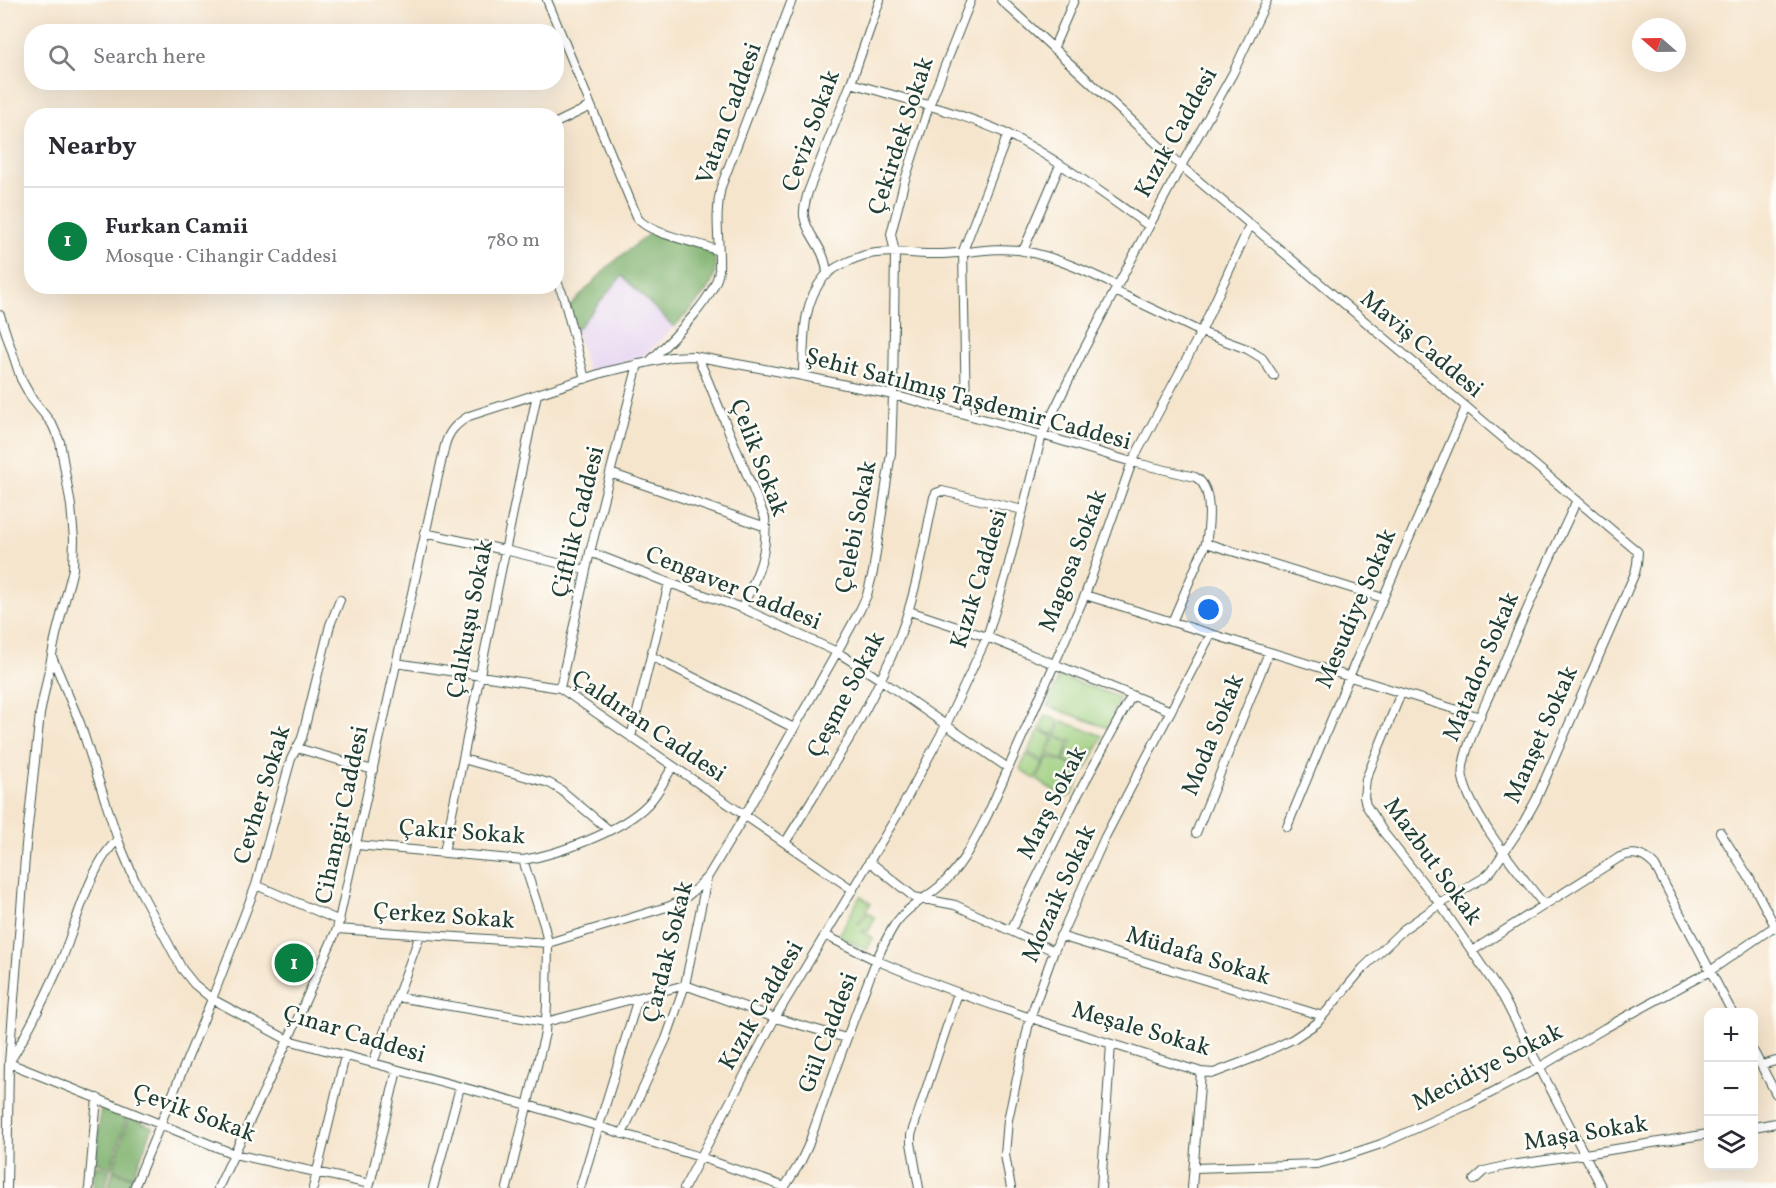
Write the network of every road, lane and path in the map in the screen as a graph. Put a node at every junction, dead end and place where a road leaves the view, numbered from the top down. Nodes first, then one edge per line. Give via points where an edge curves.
1 (547, 0) edge
2 (792, 0) edge
3 (880, 0) edge
4 (971, 0) edge
5 (1001, 0) edge
6 (1074, 0) edge
7 (1267, 0) edge
8 (557, 24) edge
9 (564, 41) edge
10 (1053, 49) junction
11 (850, 83) junction
12 (591, 106) junction
13 (929, 106) junction
14 (564, 119) edge
15 (1008, 134) junction
16 (1060, 165) junction
17 (1181, 166) junction
18 (1250, 225) junction
19 (1149, 226) junction
20 (718, 250) junction
21 (1023, 251) junction
22 (963, 252) junction
23 (895, 253) junction
24 (827, 275) junction
25 (1116, 289) junction
26 (563, 294) edge
27 (0, 315) edge
28 (1201, 332) junction
29 (698, 357) junction
30 (649, 362) junction
31 (638, 364) junction
32 (803, 376) junction
33 (1274, 376) dead end
34 (585, 379) junction
35 (537, 394) junction
36 (893, 395) junction
37 (1466, 407) junction
38 (966, 414) junction
39 (451, 431) joint
40 (1042, 435) junction
41 (1132, 462) junction
42 (610, 473) junction
43 (1577, 500) junction
44 (1023, 510) junction
45 (766, 527) junction
46 (424, 533) junction
47 (1206, 543) junction
48 (505, 550) junction
49 (590, 552) junction
50 (1638, 552) joint
51 (586, 570) junction
52 (669, 583) junction
53 (1084, 596) junction
54 (1383, 598) junction
55 (340, 600) dead end
56 (742, 608) junction
57 (909, 610) junction
58 (1172, 622) junction
59 (1211, 634) junction
60 (987, 637) junction
61 (837, 652) junction
62 (1269, 652) junction
63 (651, 656) junction
64 (52, 657) junction
65 (396, 663) junction
66 (1055, 664) junction
67 (480, 676) junction
68 (1349, 677) junction
69 (881, 680) junction
70 (560, 688) junction
71 (1401, 693) junction
72 (1131, 695) junction
73 (1171, 711) junction
74 (1480, 717) junction
75 (946, 725) junction
76 (794, 728) junction
77 (631, 737) junction
78 (297, 748) junction
79 (463, 759) junction
80 (673, 766) junction
81 (1008, 768) junction
82 (373, 770) junction
83 (745, 815) junction
84 (1287, 827) dead end
85 (609, 830) junction
86 (1720, 832) dead end
87 (1196, 833) dead end
88 (118, 840) junction
89 (785, 843) junction
90 (357, 845) junction
91 (1504, 851) junction
92 (444, 852) junction
93 (523, 860) junction
94 (870, 862) junction
95 (707, 878) junction
96 (256, 885) junction
97 (853, 890) junction
98 (921, 899) junction
99 (1440, 904) junction
100 (1544, 905) junction
101 (339, 925) junction
102 (1776, 927) edge
103 (1011, 930) junction
104 (420, 935) junction
105 (825, 935) junction
106 (1060, 936) junction
107 (548, 943) junction
108 (1054, 951) junction
109 (1472, 951) junction
110 (877, 961) junction
111 (1710, 971) junction
112 (685, 985) junction
113 (958, 993) junction
114 (397, 998) junction
115 (638, 998) junction
116 (212, 999) junction
117 (1730, 1008) edge
118 (1323, 1016) junction
119 (775, 1018) junction
120 (1030, 1018) junction
121 (546, 1022) junction
122 (846, 1038) junction
123 (288, 1040) junction
124 (1111, 1044) junction
125 (345, 1056) junction
126 (1758, 1059) edge
127 (1776, 1061) edge
128 (373, 1063) junction
129 (9, 1064) junction
130 (1761, 1065) junction
131 (1540, 1067) junction
132 (397, 1070) junction
133 (1201, 1072) junction
134 (460, 1087) junction
135 (1776, 1094) edge
136 (97, 1098) junction
137 (528, 1106) junction
138 (1776, 1123) edge
139 (160, 1125) junction
140 (1758, 1126) edge
141 (600, 1127) junction
142 (622, 1134) junction
143 (1704, 1135) edge
144 (234, 1154) junction
145 (1585, 1154) junction
146 (700, 1157) junction
147 (1194, 1168) junction
148 (317, 1172) junction
149 (1474, 1180) dead end
150 (5, 1184) edge
151 (370, 1186) edge
152 (89, 1188) edge
153 (134, 1188) edge
154 (218, 1188) edge
155 (313, 1188) edge
156 (433, 1188) edge
157 (507, 1188) edge
158 (580, 1188) edge
159 (684, 1188) edge
160 (785, 1188) edge
161 (919, 1188) edge
162 (1011, 1188) edge
163 (1101, 1188) edge
164 (1192, 1188) edge
165 (1602, 1188) edge

1 - 8 street
2 - 20 street, Vatan Caddesi via 721,187
3 - 11 street, Ceviz Sokak
4 - 13 street, Çekirdek Sokak
5 - 10 street, Maviş Caddesi
6 - 10 street
7 - 17 street, Kızık Caddesi via 1233,73
9 - 12 street
10 - 17 street, Maviş Caddesi
11 - 13 street
11 - 24 street, Ceviz Sokak via 805,204 804,219 825,258
12 - 14 street
12 - 20 street via 643,225
13 - 15 street
13 - 23 street, Çekirdek Sokak via 891,234
15 - 16 street
15 - 22 street
16 - 19 street
16 - 21 street
17 - 18 street, Maviş Caddesi
17 - 19 street, Kızık Caddesi
18 - 28 street, Magosa Sokak
18 - 37 street, Maviş Caddesi
19 - 25 street, Kızık Caddesi
20 - 30 street, Vatan Caddesi via 719,273 711,291 681,330
21 - 22 street
21 - 25 street via 1072,266
22 - 23 street
22 - 38 street
23 - 24 street via 865,255
23 - 36 street, Çekirdek Sokak
24 - 32 street via 809,304
25 - 28 street
25 - 40 street, Kızık Caddesi
26 - 34 street
27 - 64 street via 21,379 52,423 60,442 71,506 74,561
28 - 33 street via 1256,353
28 - 41 street, Magosa Sokak
29 - 30 street, Şehit Satılmış Taşdemir Caddesi
29 - 32 street, Şehit Satılmış Taşdemir Caddesi
29 - 45 street, Çelik Sokak
30 - 31 street, Şehit Satılmış Taşdemir Caddesi
31 - 34 street, Şehit Satılmış Taşdemir Caddesi
31 - 42 street, Çiftlik Caddesi
32 - 36 street, Şehit Satılmış Taşdemir Caddesi
34 - 35 street, Şehit Satılmış Taşdemir Caddesi
35 - 39 street, Şehit Satılmış Taşdemir Caddesi via 469,416
35 - 48 street, Çalıkuşu Sokak
36 - 38 street, Şehit Satılmış Taşdemir Caddesi
36 - 61 street, Çelebi Sokak via 891,453 873,572 860,610
37 - 43 street, Maviş Caddesi
37 - 54 street, Mesudiye Sokak
38 - 40 street, Şehit Satılmış Taşdemir Caddesi
39 - 46 street, Cihangir Caddesi
40 - 41 street, Şehit Satılmış Taşdemir Caddesi
40 - 44 street, Kızık Caddesi
41 - 47 street, Şehit Satılmış Taşdemir Caddesi via 1201,480 1208,500
41 - 53 street, Magosa Sokak
42 - 45 street
42 - 49 street, Çiftlik Caddesi
43 - 50 street, Maviş Caddesi
43 - 74 street, Matador Sokak
44 - 57 street, Çeşme Sokak via 942,490 936,493
44 - 60 street, Kızık Caddesi
45 - 56 street, Çelik Sokak via 764,558
46 - 48 street
46 - 65 street, Cihangir Caddesi
47 - 54 street
47 - 58 street
48 - 51 street
48 - 67 street, Çalıkuşu Sokak
49 - 51 street, Çiftlik Caddesi
49 - 52 street, Cengaver Caddesi
50 - 91 street, Manşet Sokak via 1635,573 1536,800
51 - 70 street, Çiftlik Caddesi
52 - 56 street, Cengaver Caddesi
52 - 63 street
53 - 58 street
53 - 66 street, Magosa Sokak
54 - 68 street, Mesudiye Sokak
55 - 78 street, Cevher Sokak
56 - 61 street, Cengaver Caddesi
57 - 60 street
57 - 69 street, Çeşme Sokak
58 - 59 street
59 - 62 street
59 - 73 street, Mozaik Sokak
60 - 66 street
60 - 75 street, Kızık Caddesi
61 - 69 street, Cengaver Caddesi
61 - 76 street, Çelebi Sokak
62 - 68 street
62 - 87 street, Moda Sokak
63 - 76 street
63 - 77 street
64 - 88 street, Çınar Caddesi via 80,723
64 - 129 street via 40,714 26,845
65 - 67 street, Çaldıran Caddesi
65 - 82 street, Cihangir Caddesi
66 - 72 street
66 - 81 street, Magosa Sokak
67 - 70 street, Çaldıran Caddesi
67 - 79 street, Çalıkuşu Sokak
68 - 71 street
68 - 84 street, Mesudiye Sokak
69 - 75 street, Cengaver Caddesi
69 - 89 street, Çeşme Sokak
70 - 77 street, Çaldıran Caddesi
71 - 74 street
71 - 99 street, Mazbut Sokak via 1366,779 1364,797 1384,833
72 - 73 street
72 - 103 street, Marş Sokak
73 - 106 street, Mozaik Sokak via 1105,837
74 - 91 street, Matador Sokak via 1464,758 1463,779 1476,810
75 - 81 street, Cengaver Caddesi
75 - 94 street, Kızık Caddesi
76 - 83 street, Çelebi Sokak
77 - 80 street, Çaldıran Caddesi
78 - 82 street
78 - 96 street, Cevher Sokak
79 - 85 street via 549,783
79 - 92 street, Çalıkuşu Sokak
80 - 83 street, Çaldıran Caddesi
80 - 85 street, Çakır Sokak via 650,803
81 - 98 street, Magosa Sokak via 979,832 957,868 939,888
82 - 90 street, Cihangir Caddesi
83 - 89 street, Çaldıran Caddesi
83 - 95 street, Çardak Sokak
85 - 93 street, Çakır Sokak via 556,852
86 - 102 street
88 - 116 street, Çınar Caddesi via 183,969
88 - 129 street via 102,858 59,965
89 - 97 street, Çaldıran Caddesi
90 - 92 street, Çakır Sokak
90 - 101 street, Cihangir Caddesi
91 - 99 street, Manşet Sokak via 1485,877
91 - 100 street, Matador Sokak
92 - 93 street, Çakır Sokak
93 - 107 street
94 - 97 street, Kızık Caddesi
94 - 98 street via 908,894
95 - 107 street via 680,902
95 - 112 street, Çardak Sokak
96 - 101 street, Çerkez Sokak
96 - 116 street, Cevher Sokak
97 - 105 street, Kızık Caddesi
98 - 103 street via 955,905
98 - 110 street, Gül Caddesi via 901,916
99 - 109 street, Mazbut Sokak
99 - 118 street, Meşale Sokak via 1389,943
100 - 109 street
100 - 111 street via 1620,857 1646,857 1655,866
101 - 104 street, Çerkez Sokak
101 - 123 street, Cihangir Caddesi
102 - 111 street, Mecidiye Sokak
103 - 108 street
104 - 107 street, Çerkez Sokak
104 - 114 street
105 - 110 street, Meşale Sokak
105 - 119 street, Kızık Caddesi
106 - 108 street, Mozaik Sokak
106 - 118 street, Müdafa Sokak
107 - 121 street
108 - 120 street, Mozaik Sokak
109 - 131 street, Mazbut Sokak via 1503,997
110 - 113 street, Meşale Sokak
110 - 122 street, Gül Caddesi
111 - 117 street
111 - 131 street, Mecidiye Sokak
112 - 115 street
112 - 119 street
112 - 142 street, Çardak Sokak via 666,1039
113 - 120 street, Meşale Sokak
113 - 161 street via 911,1135
114 - 121 street
114 - 128 street
115 - 121 street
115 - 141 street
116 - 123 street, Çınar Caddesi
116 - 139 street, Cevher Sokak
118 - 133 street, Meşale Sokak via 1293,1039 1251,1059 1214,1073
119 - 122 street
119 - 146 street, Kızık Caddesi
120 - 124 street, Meşale Sokak
120 - 162 street, Mozaik Sokak via 1006,1132 1005,1155
121 - 137 street
122 - 160 street, Gül Caddesi via 808,1146
123 - 125 street, Çınar Caddesi
123 - 144 street, Cihangir Caddesi
124 - 133 street, Meşale Sokak
124 - 163 street
125 - 128 street, Çınar Caddesi
125 - 148 street
126 - 130 street
127 - 130 street
128 - 132 street, Çınar Caddesi
129 - 136 street, Çevik Sokak
129 - 150 street
130 - 135 street
131 - 145 street, Mazbut Sokak
131 - 147 street, Mecidiye Sokak via 1470,1104 1381,1144 1339,1158 1304,1165
132 - 134 street, Çınar Caddesi
132 - 151 street
133 - 147 street
134 - 137 street, Çınar Caddesi
134 - 156 street
136 - 139 street, Çevik Sokak
136 - 152 street
137 - 141 street, Çınar Caddesi
137 - 157 street
138 - 140 street
139 - 144 street, Çevik Sokak
139 - 153 street, Cevher Sokak
141 - 142 street, Çınar Caddesi
141 - 158 street
142 - 146 street, Çınar Caddesi
143 - 145 street, Maşa Sokak
144 - 148 street, Çevik Sokak
144 - 154 street, Cihangir Caddesi
145 - 149 street, Maşa Sokak via 1505,1166 1484,1171
145 - 165 street, Mazbut Sokak
146 - 159 street, Kızık Caddesi
146 - 160 street, Çınar Caddesi
147 - 164 street
148 - 151 street, Çevik Sokak
148 - 155 street

